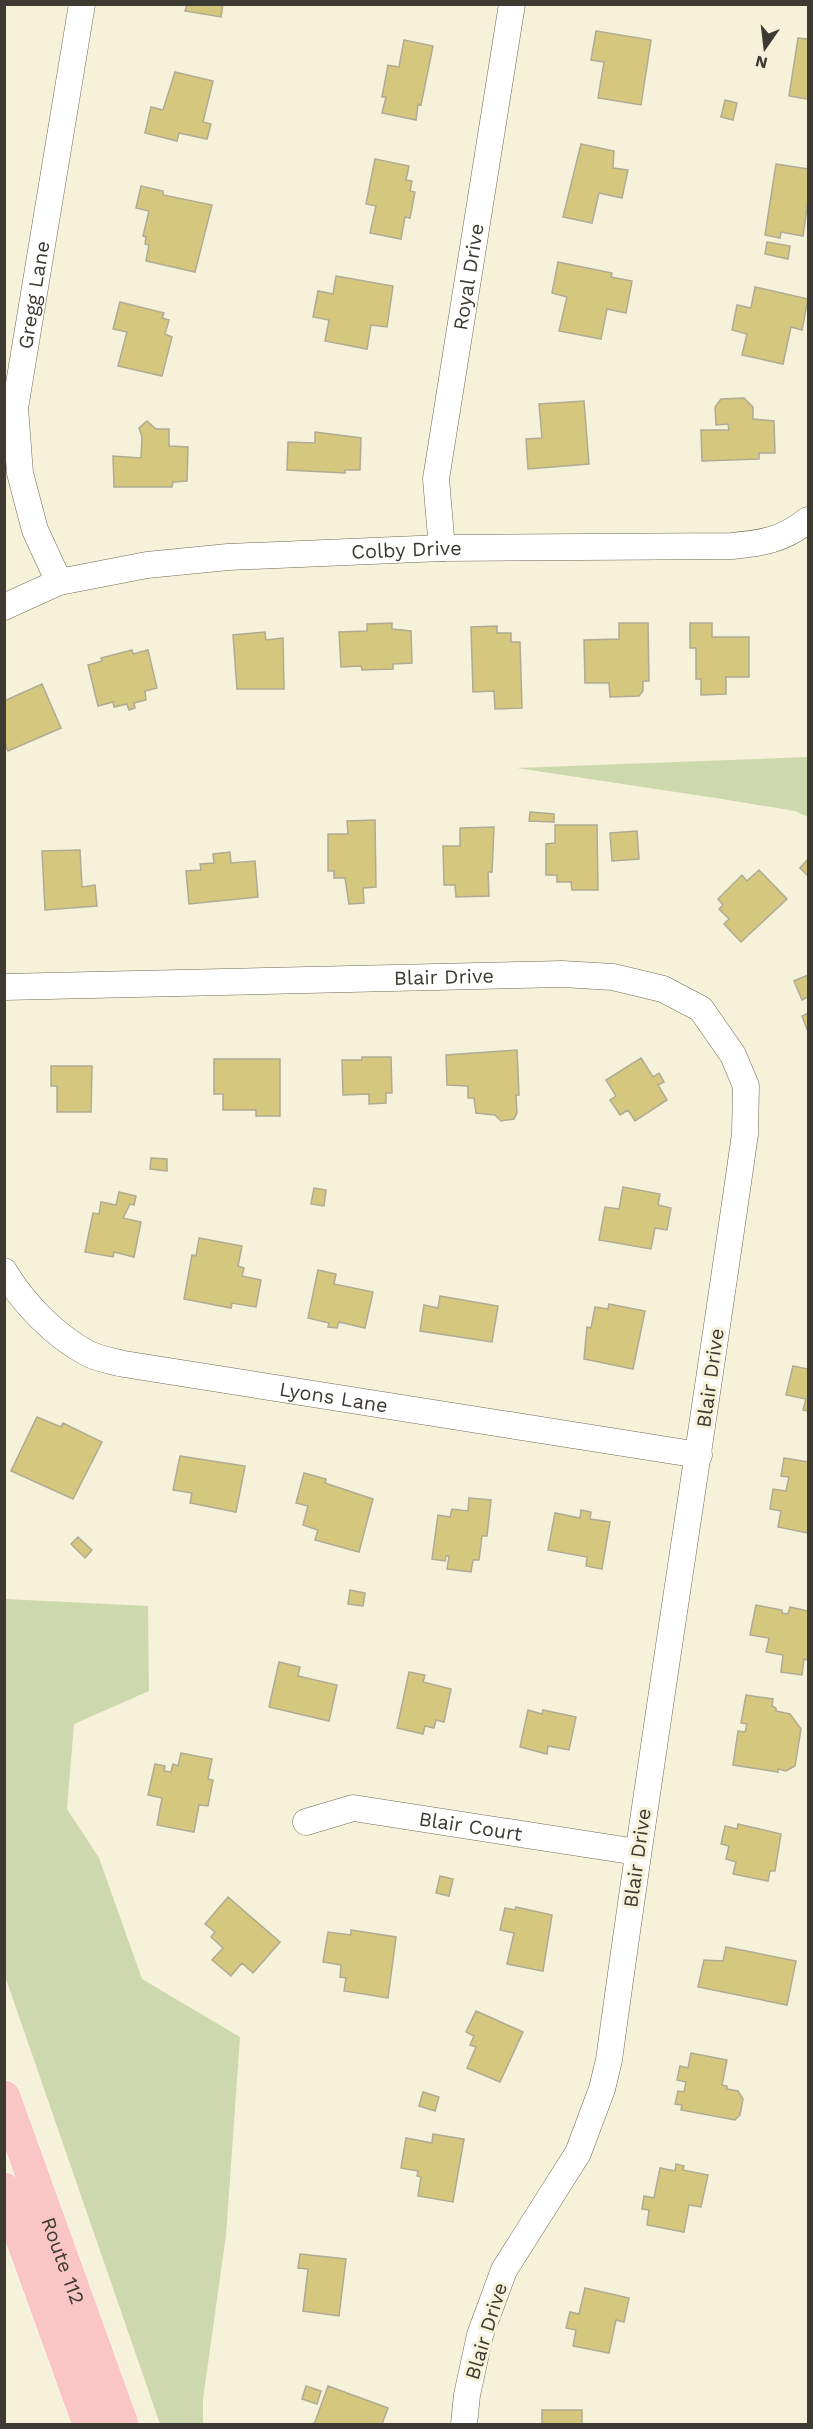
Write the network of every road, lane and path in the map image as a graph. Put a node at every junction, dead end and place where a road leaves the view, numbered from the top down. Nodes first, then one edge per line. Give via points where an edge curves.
1 (82, 4) edge
2 (512, 4) edge
3 (808, 520) edge
4 (442, 549) junction
5 (58, 582) junction
6 (4, 608) edge
7 (4, 987) edge
8 (4, 1271) edge
9 (699, 1455) junction
10 (306, 1822) dead end
11 (637, 1852) junction
12 (4, 2097) edge
13 (4, 2189) edge
14 (89, 2424) edge
15 (122, 2424) edge
16 (465, 2424) edge

1 - 5 street, Gregg Lane via 15,408 20,473 35,530
2 - 4 street, Royal Drive via 436,479
3 - 4 street, Colby Drive via 767,543 743,545
4 - 5 street, Colby Drive via 228,557 147,565
5 - 6 street, Colby Drive
7 - 9 street, Blair Drive via 562,974 613,977 663,989 700,1009 733,1055 746,1086 745,1134
8 - 9 street, Lyons Lane via 14,1287 64,1338 89,1354 123,1364
9 - 11 street, Blair Drive
10 - 11 street, Blair Court via 353,1808
11 - 16 street, Blair Drive via 602,2089 578,2152 504,2270 480,2335
12 - 15 main road, Route 112
13 - 14 main road, Route 112

